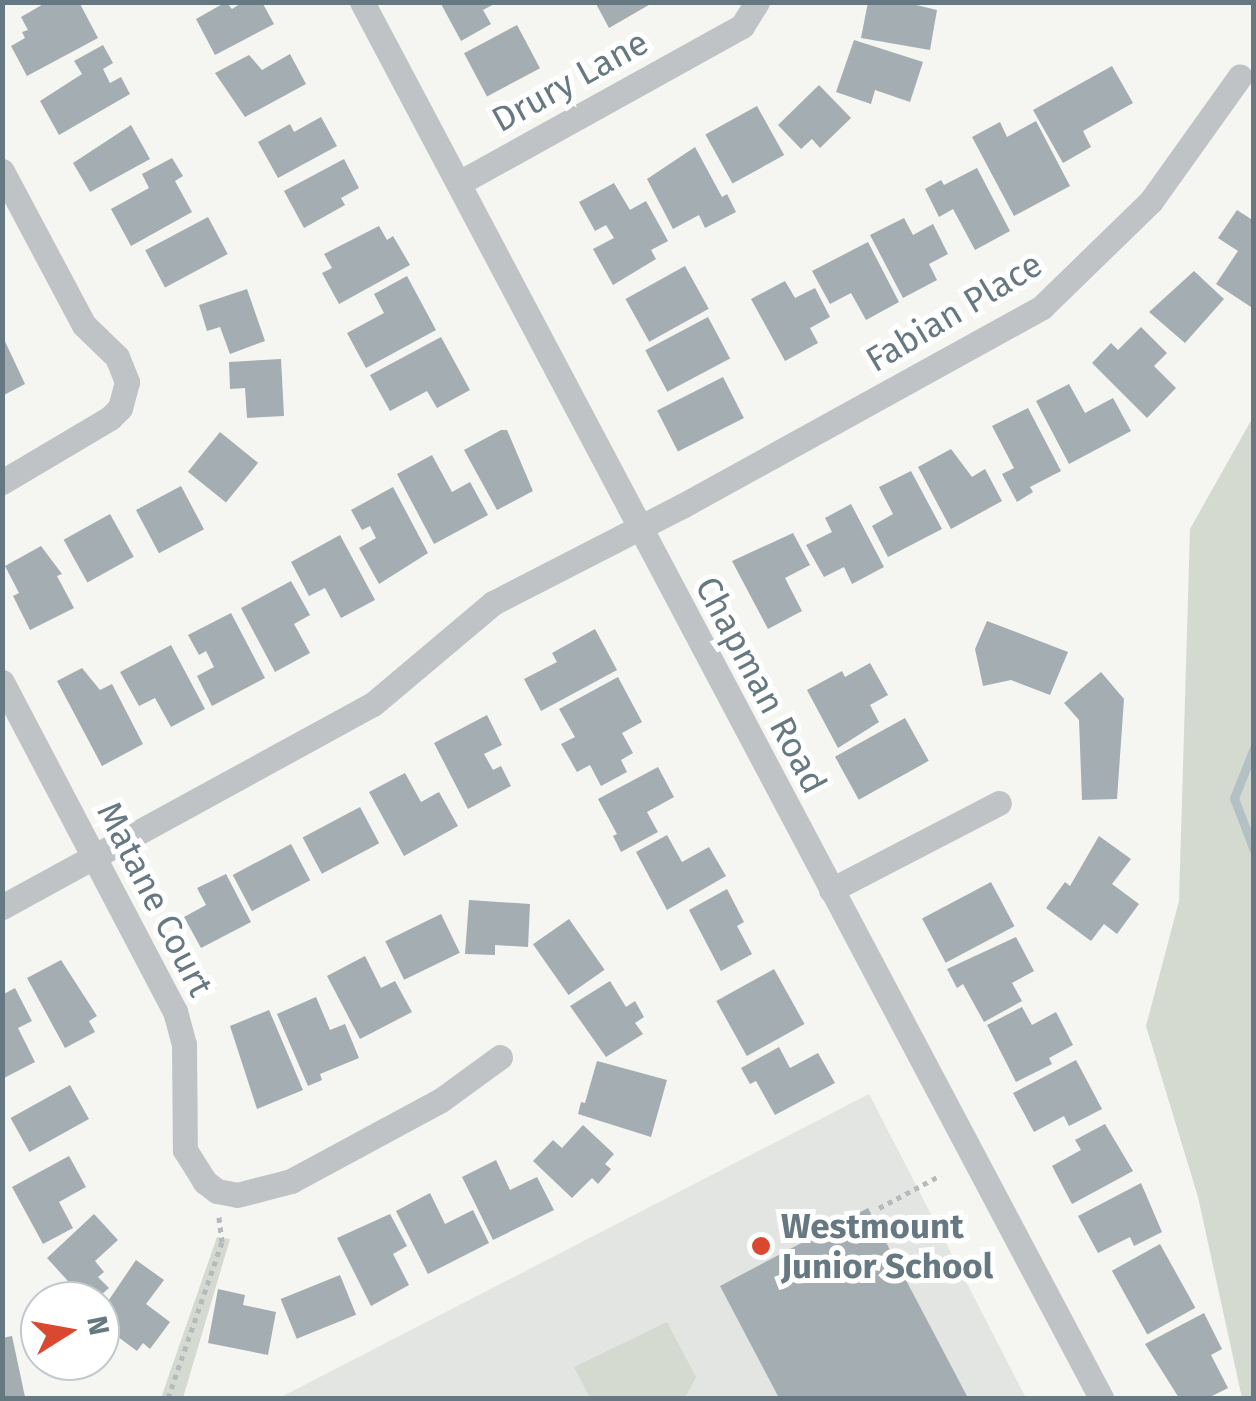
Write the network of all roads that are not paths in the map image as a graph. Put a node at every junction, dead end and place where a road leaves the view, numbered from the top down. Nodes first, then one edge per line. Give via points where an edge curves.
1 (362, 2) edge
2 (758, 2) edge
3 (1240, 76) dead end
4 (2, 171) edge
5 (459, 182) junction
6 (2, 482) edge
7 (638, 528) junction
8 (2, 682) edge
9 (998, 803) dead end
10 (93, 856) junction
11 (831, 890) junction
12 (2, 907) edge
13 (500, 1057) dead end
14 (1101, 1398) edge

1 - 5 street, Chapman Road
2 - 5 street, Drury Lane via 742,26
3 - 7 street, Fabian Place via 1151,201 1042,307
4 - 6 street via 84,325 117,357 127,382 110,418
5 - 7 street, Chapman Road
7 - 10 street, Fabian Place via 493,603 373,704
7 - 11 street, Chapman Road
8 - 10 street, Matane Court
9 - 11 street
10 - 12 street, Fabian Place
10 - 13 street, Matane Court via 175,1011 184,1045 185,1150 217,1192 252,1194 291,1181 441,1100
11 - 14 street, Chapman Road

